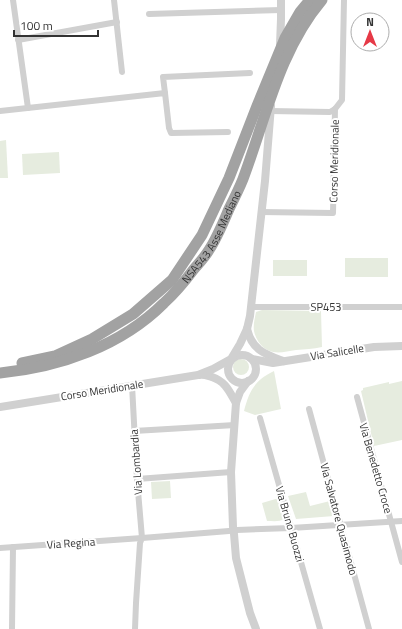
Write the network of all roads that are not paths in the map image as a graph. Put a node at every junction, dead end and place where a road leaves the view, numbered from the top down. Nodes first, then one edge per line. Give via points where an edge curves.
1 (14, 0) edge
2 (114, 0) edge
3 (281, 0) edge
4 (310, 0) edge
5 (322, 0) edge
6 (344, 0) edge
7 (281, 10) junction
8 (149, 14) dead end
9 (117, 22) junction
10 (18, 40) junction
11 (122, 72) dead end
12 (250, 73) dead end
13 (165, 93) junction
14 (28, 108) junction
15 (335, 109) junction
16 (0, 111) edge
17 (270, 111) junction
18 (228, 132) dead end
19 (261, 212) junction
20 (251, 306) junction
21 (402, 307) edge
22 (247, 329) junction
23 (402, 346) edge
24 (231, 359) junction
25 (252, 359) junction
26 (283, 361) junction
27 (273, 363) junction
28 (0, 365) edge
29 (0, 373) edge
30 (201, 373) junction
31 (255, 374) junction
32 (229, 375) junction
33 (248, 381) junction
34 (132, 385) junction
35 (357, 396) dead end
36 (236, 403) junction
37 (0, 407) edge
38 (309, 408) dead end
39 (260, 418) dead end
40 (235, 425) junction
41 (134, 431) junction
42 (231, 472) junction
43 (137, 479) junction
44 (402, 521) edge
45 (392, 522) junction
46 (341, 525) junction
47 (292, 528) junction
48 (233, 531) junction
49 (142, 538) junction
50 (13, 547) junction
51 (0, 548) edge
52 (402, 562) edge
53 (12, 629) edge
54 (135, 629) edge
55 (256, 629) edge
56 (320, 629) edge
57 (369, 629) edge

1 - 10 street
2 - 9 street
3 - 7 street
4 - 28 highway, NSA543 Asse Mediano, bridge via 285,38 229,178 202,235 172,280 133,314 92,339 55,356
5 - 29 highway, NSA543 Asse Mediano, bridge via 288,53 242,180 223,224 209,250 183,284 144,320 106,344 50,365
6 - 15 street, Corso Meridionale via 342,100
7 - 8 street
7 - 17 street via 280,42
9 - 10 street
9 - 11 street
10 - 14 street
12 - 13 street via 163,77
13 - 14 street
13 - 18 street via 171,133
14 - 16 street
15 - 17 street, Corso Meridionale via 330,112
15 - 19 street, Corso Meridionale via 333,213
17 - 19 street
19 - 20 street
20 - 21 street, SP453
20 - 22 street
22 - 24 street
22 - 26 street via 258,350
23 - 26 street, Via Salicelle via 374,347
24 - 25 street via 238,355 246,355
24 - 30 street
24 - 32 street
25 - 27 street
25 - 31 street via 256,366
26 - 27 street, Via Salicelle
27 - 31 street
30 - 32 street via 217,372
30 - 34 street, Corso Meridionale
30 - 36 street via 222,382
31 - 33 street
32 - 33 street via 238,382
33 - 36 street
34 - 37 street, Corso Meridionale
34 - 41 street, Via Lombardia
35 - 45 street, Via Benedetto Croce
36 - 40 street
38 - 46 street, Via Salvatore Quasimodo
39 - 47 street, Via Bruno Buozzi
40 - 41 street
40 - 42 street
41 - 43 street, Via Lombardia
42 - 43 street
42 - 48 street
43 - 49 street, Via Lombardia
44 - 45 street
45 - 46 street
45 - 52 street, Via Benedetto Croce
46 - 47 street
46 - 57 street, Via Salvatore Quasimodo
47 - 48 street
47 - 56 street, Via Bruno Buozzi
48 - 49 street
48 - 55 street via 236,558
49 - 50 street, Via Regina
49 - 54 street, Via Lombardia
50 - 51 street, Via Regina
50 - 53 street

